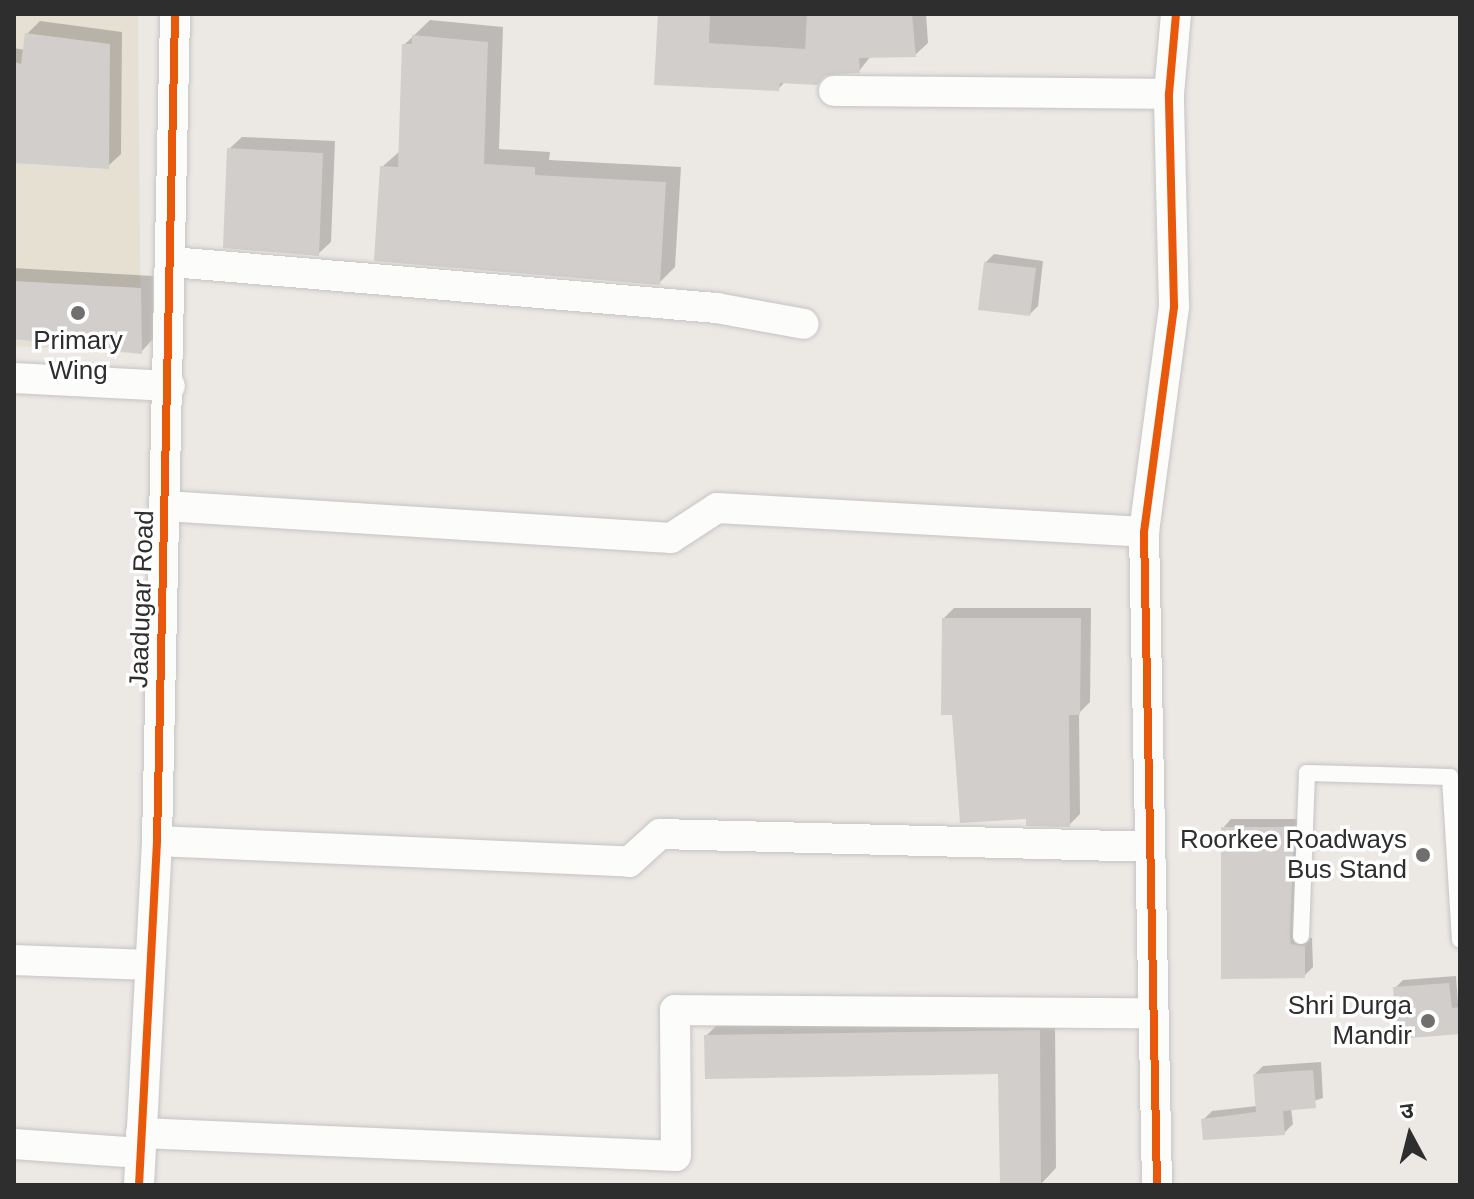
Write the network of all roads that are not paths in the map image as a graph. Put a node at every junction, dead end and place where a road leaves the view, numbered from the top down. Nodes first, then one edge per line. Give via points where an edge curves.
1 (175, 14) edge
2 (1176, 14) edge
3 (834, 91) dead end
4 (1169, 94) junction
5 (172, 262) junction
6 (804, 324) dead end
7 (14, 378) edge
8 (170, 386) junction
9 (165, 506) junction
10 (1144, 532) junction
11 (1455, 775) edge
12 (157, 841) junction
13 (1145, 847) junction
14 (1301, 936) dead end
15 (1460, 940) edge
16 (14, 960) edge
17 (149, 965) junction
18 (1154, 1013) junction
19 (140, 1143) junction
20 (14, 1144) edge
21 (139, 1185) edge
22 (1157, 1185) edge

1 - 5 street, Jaadugar Road
2 - 4 street
3 - 4 street
4 - 10 street via 1174,306
5 - 6 street via 716,308
5 - 8 street, Jaadugar Road
7 - 8 street
8 - 9 street, Jaadugar Road
9 - 10 street via 671,538 717,508
9 - 12 street, Jaadugar Road
10 - 13 street
11 - 14 lane via 1307,773
11 - 15 lane
12 - 13 street via 629,862 660,834
12 - 17 street, Jaadugar Road
13 - 18 street
16 - 17 street
17 - 19 street, Jaadugar Road
18 - 19 street via 675,1010 676,1156
18 - 22 street
19 - 20 street
19 - 21 street, Jaadugar Road

